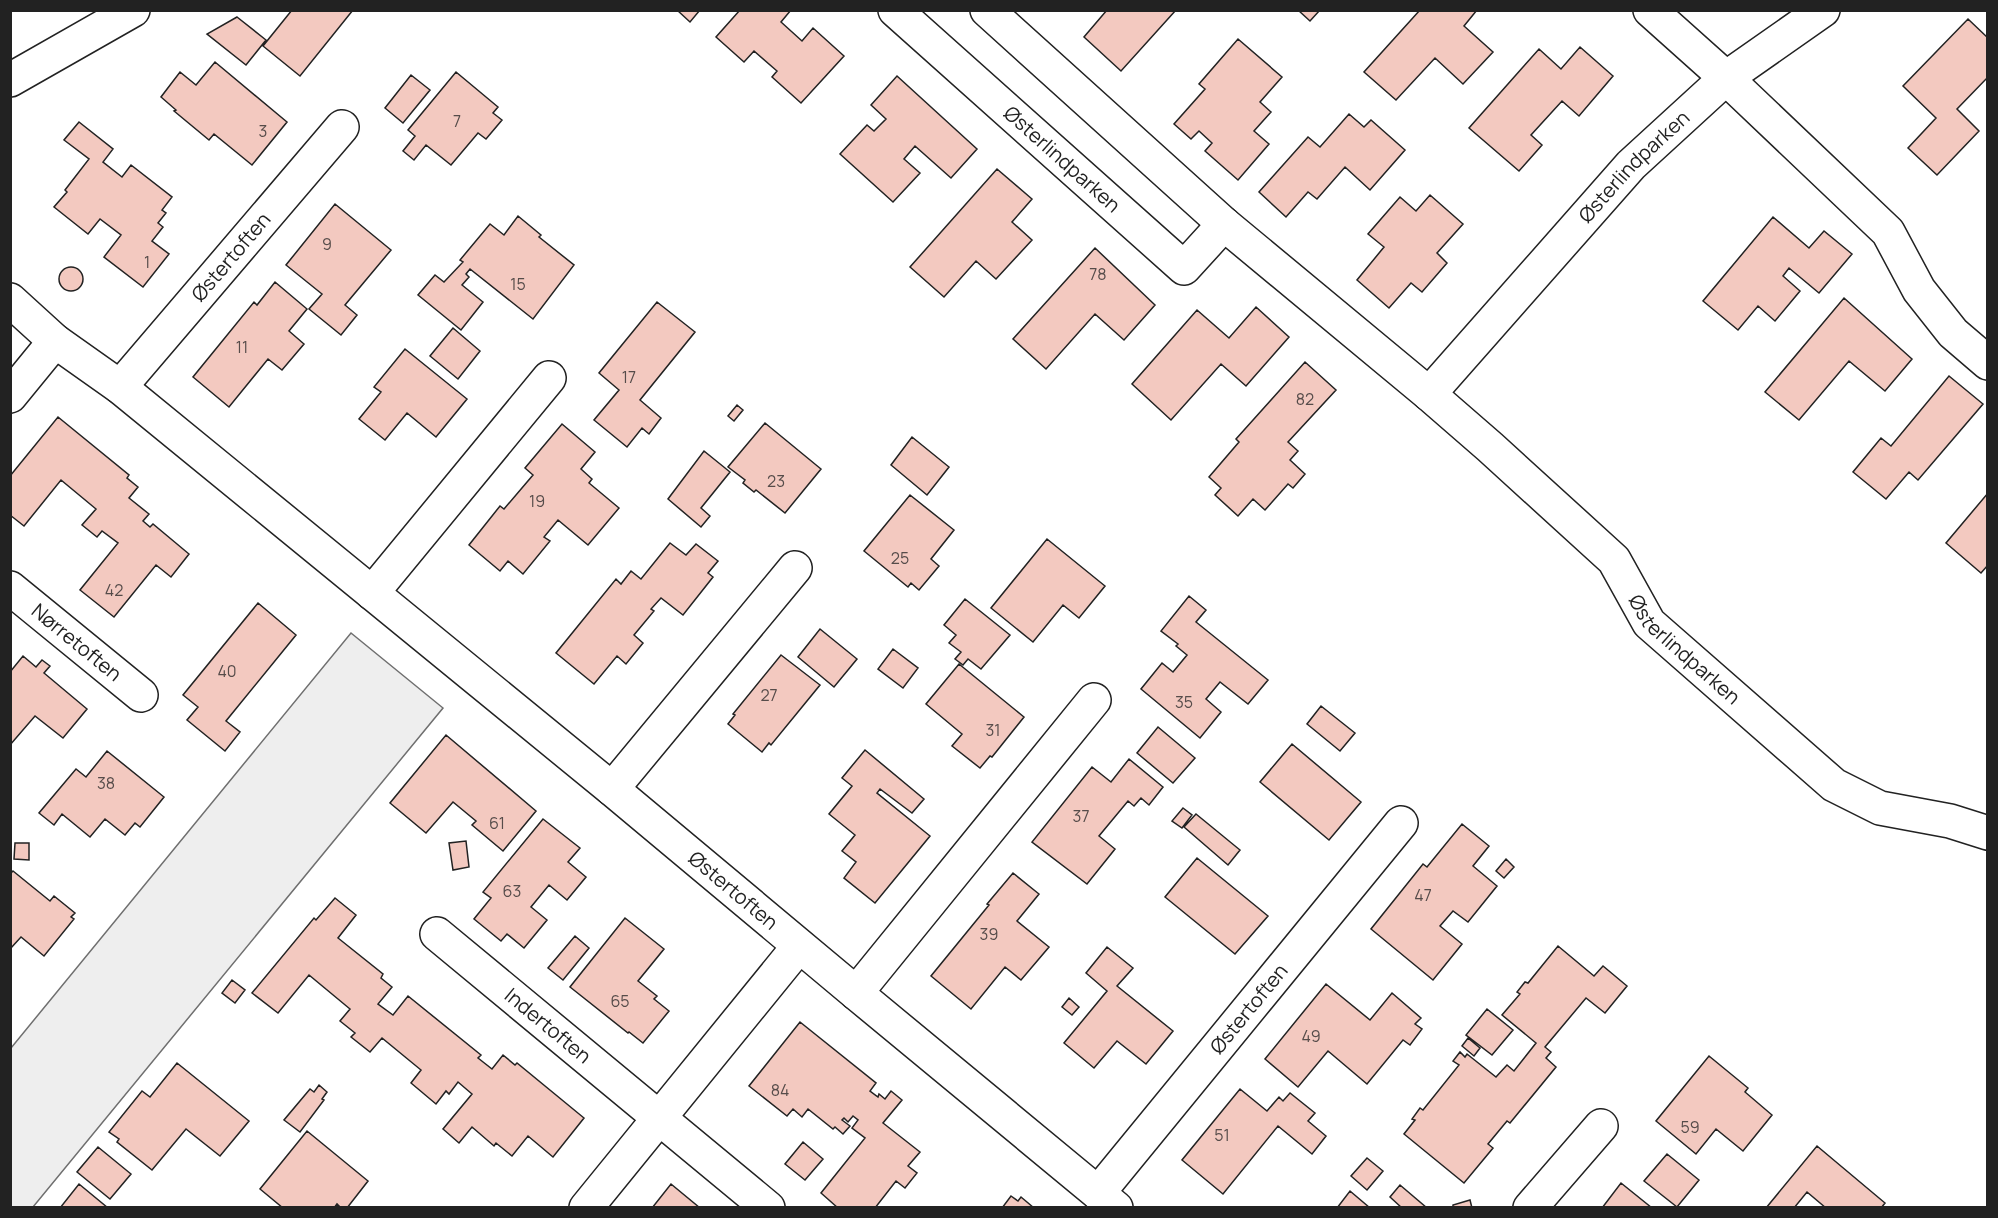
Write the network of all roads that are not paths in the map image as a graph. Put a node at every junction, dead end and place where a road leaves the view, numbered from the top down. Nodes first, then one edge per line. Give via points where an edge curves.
1 (133, 10) edge
2 (895, 10) edge
3 (987, 10) edge
4 (1650, 10) edge
5 (1823, 10) edge
6 (1726, 78) junction
7 (10, 80) edge
8 (342, 127) dead end
9 (1224, 224) junction
10 (10, 300) edge
11 (56, 341) junction
12 (1988, 363) edge
13 (549, 378) dead end
14 (120, 387) junction
15 (1429, 394) junction
16 (10, 396) edge
17 (795, 568) dead end
18 (10, 588) edge
19 (372, 593) junction
20 (141, 695) dead end
21 (1094, 700) dead end
22 (612, 789) junction
23 (1401, 823) dead end
24 (1988, 833) edge
25 (436, 934) dead end
26 (799, 946) junction
27 (856, 993) junction
28 (660, 1117) junction
29 (1601, 1126) dead end
30 (1107, 1200) edge
31 (586, 1208) edge
32 (768, 1208) edge
33 (1530, 1208) edge

1 - 7 street
2 - 9 street, Østerlindparken via 1184,268
3 - 9 street, Østerlindparken
4 - 6 street
5 - 6 street, Østerlindparken
6 - 12 street via 1888,232 1919,290 1953,333
6 - 15 street, Østerlindparken via 1631,165
8 - 14 street, Østertoften
9 - 15 street, Østerlindparken
10 - 11 street, Østertoften
11 - 14 street, Østertoften
11 - 16 street
13 - 19 street
14 - 19 street, Østertoften
15 - 24 street, Østerlindparken via 1614,560 1649,623 1834,785 1880,808 1950,821
17 - 22 street
18 - 20 street, Nørretoften
19 - 22 street, Østertoften
21 - 27 street
22 - 26 street, Østertoften
23 - 30 street, Østertoften
25 - 28 street, Indertoften
26 - 27 street, Østertoften
26 - 28 street
27 - 30 street, Østertoften
28 - 31 street
28 - 32 street, Indertoften
29 - 33 street

